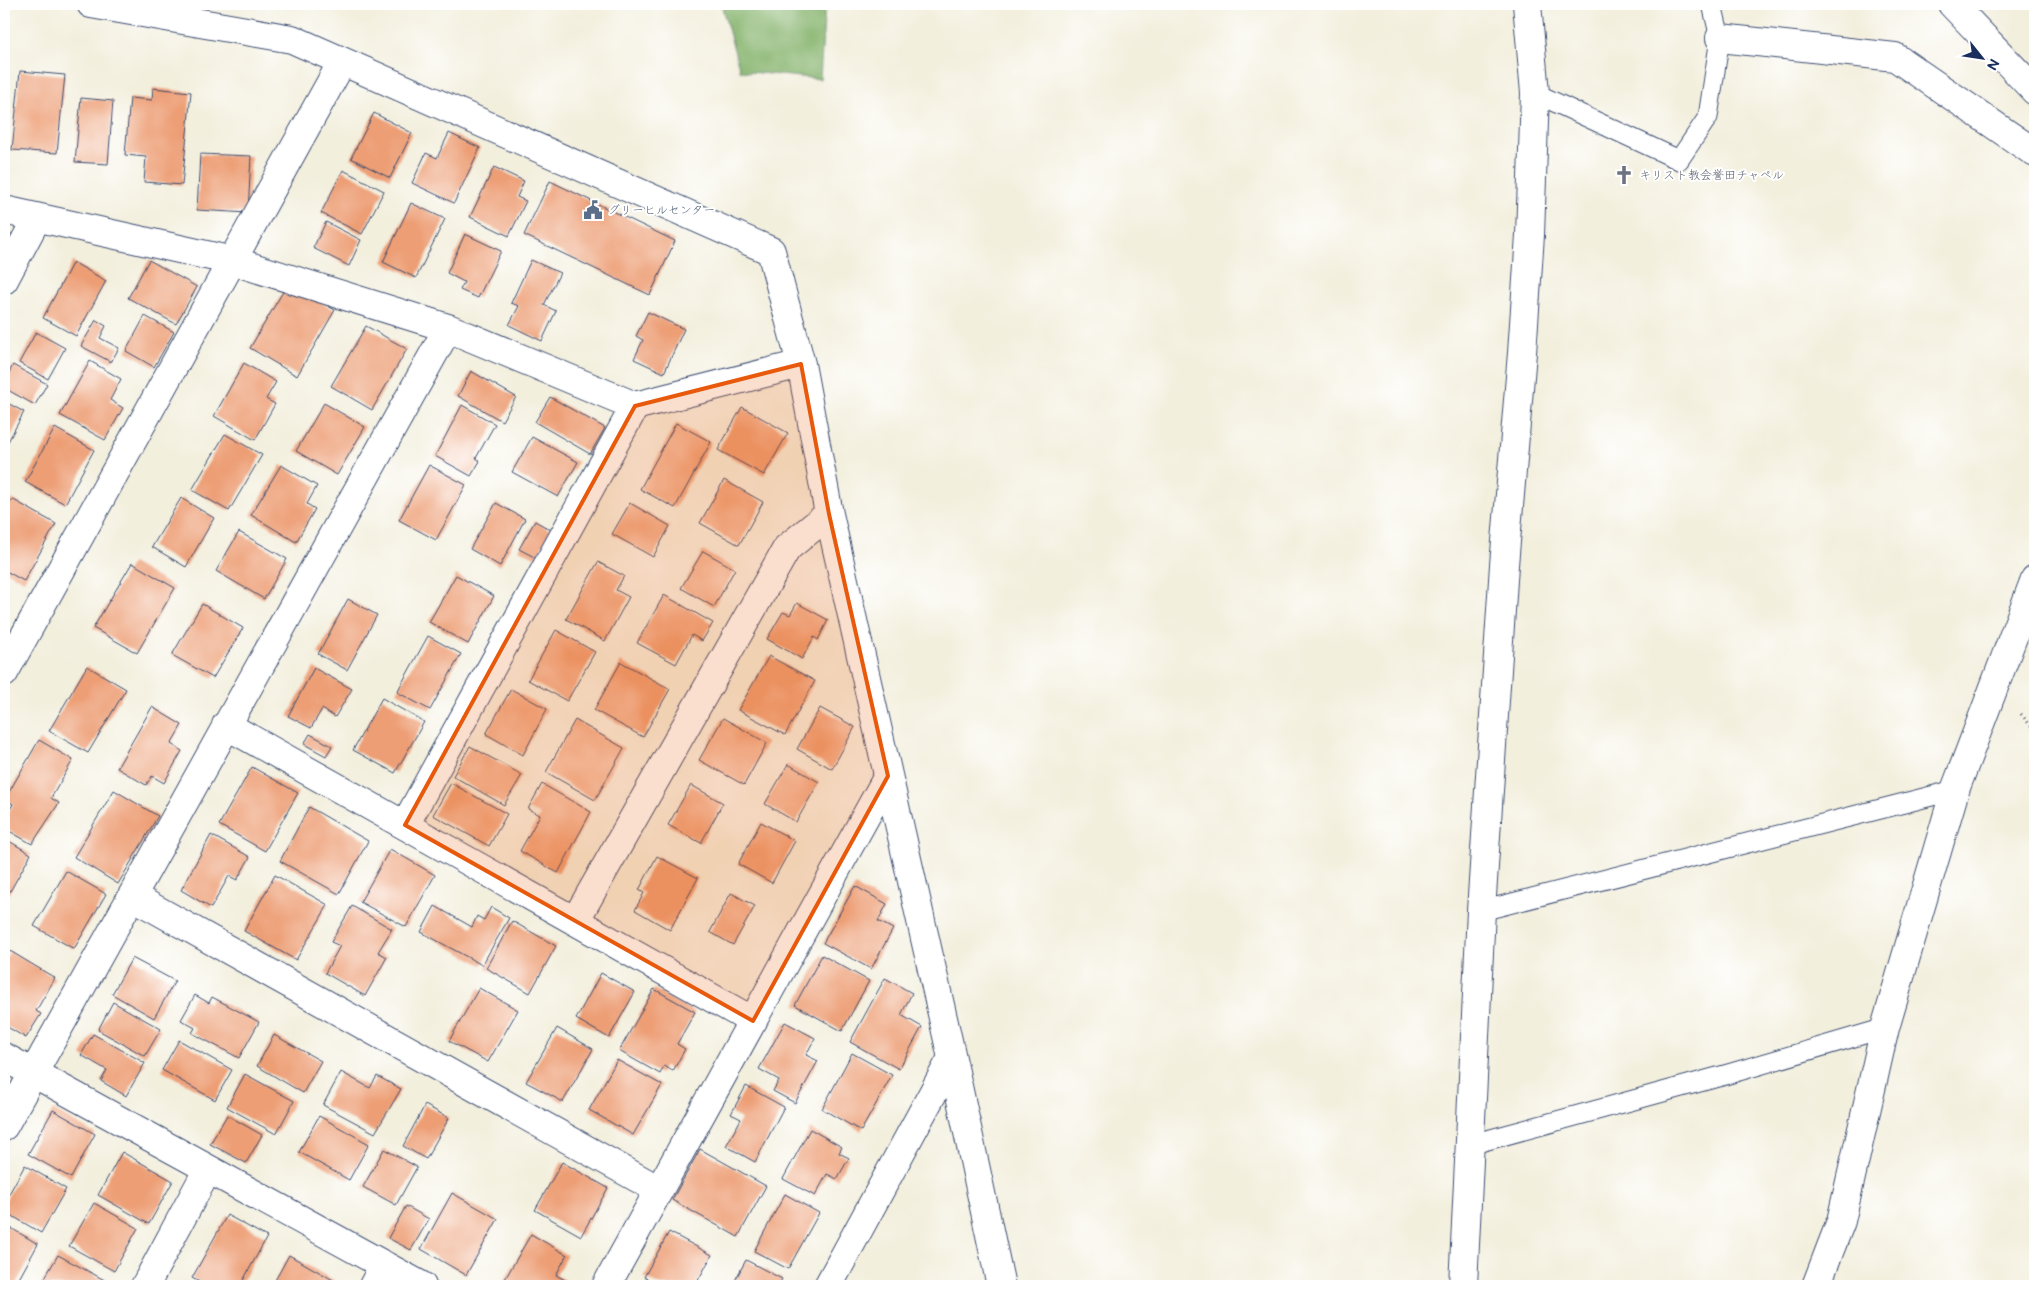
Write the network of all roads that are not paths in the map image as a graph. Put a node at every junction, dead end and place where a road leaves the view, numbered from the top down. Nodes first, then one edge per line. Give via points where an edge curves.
1 (91, 4) edge
2 (1527, 4) edge
3 (1712, 4) edge
4 (1952, 4) edge
5 (1720, 38) junction
6 (342, 62) junction
7 (2035, 91) edge
8 (1535, 92) junction
9 (2035, 153) edge
10 (4, 210) edge
11 (37, 218) junction
12 (233, 261) junction
13 (4, 280) edge
14 (448, 328) junction
15 (801, 364) junction
16 (635, 406) junction
17 (829, 514) junction
18 (2035, 579) edge
19 (4, 673) edge
20 (226, 726) junction
21 (888, 776) junction
22 (1955, 790) junction
23 (405, 825) junction
24 (132, 896) junction
25 (1481, 911) junction
26 (575, 921) junction
27 (753, 1021) junction
28 (1885, 1028) junction
29 (4, 1057) edge
30 (952, 1058) junction
31 (33, 1073) junction
32 (4, 1126) edge
33 (1469, 1145) junction
34 (208, 1169) junction
35 (659, 1190) junction
36 (378, 1276) edge
37 (145, 1286) edge
38 (422, 1286) edge
39 (606, 1286) edge
40 (828, 1286) edge
41 (1001, 1286) edge
42 (1463, 1286) edge
43 (1816, 1286) edge

1 - 6 street via 292,39
2 - 8 street
3 - 5 lane
4 - 7 street
5 - 8 lane via 1708,117 1678,160
5 - 9 street via 1895,56
6 - 12 street
6 - 15 street via 772,252
8 - 25 street via 1530,235
10 - 11 street
11 - 12 street
11 - 13 street
12 - 14 street
12 - 19 street
14 - 16 street
14 - 20 street
15 - 16 street
15 - 17 street
16 - 23 street
17 - 21 street
17 - 26 street via 787,548
18 - 22 street
20 - 23 street
20 - 24 street
21 - 27 street
21 - 30 street
22 - 25 lane
22 - 28 street
23 - 26 street
24 - 31 street
24 - 35 street
25 - 33 street
26 - 27 street
27 - 35 street
28 - 33 lane
28 - 43 street via 1840,1221
29 - 31 street
30 - 40 street
30 - 41 street
31 - 32 street
31 - 34 street
33 - 42 street
34 - 36 street
34 - 37 street
35 - 39 street
36 - 38 street

